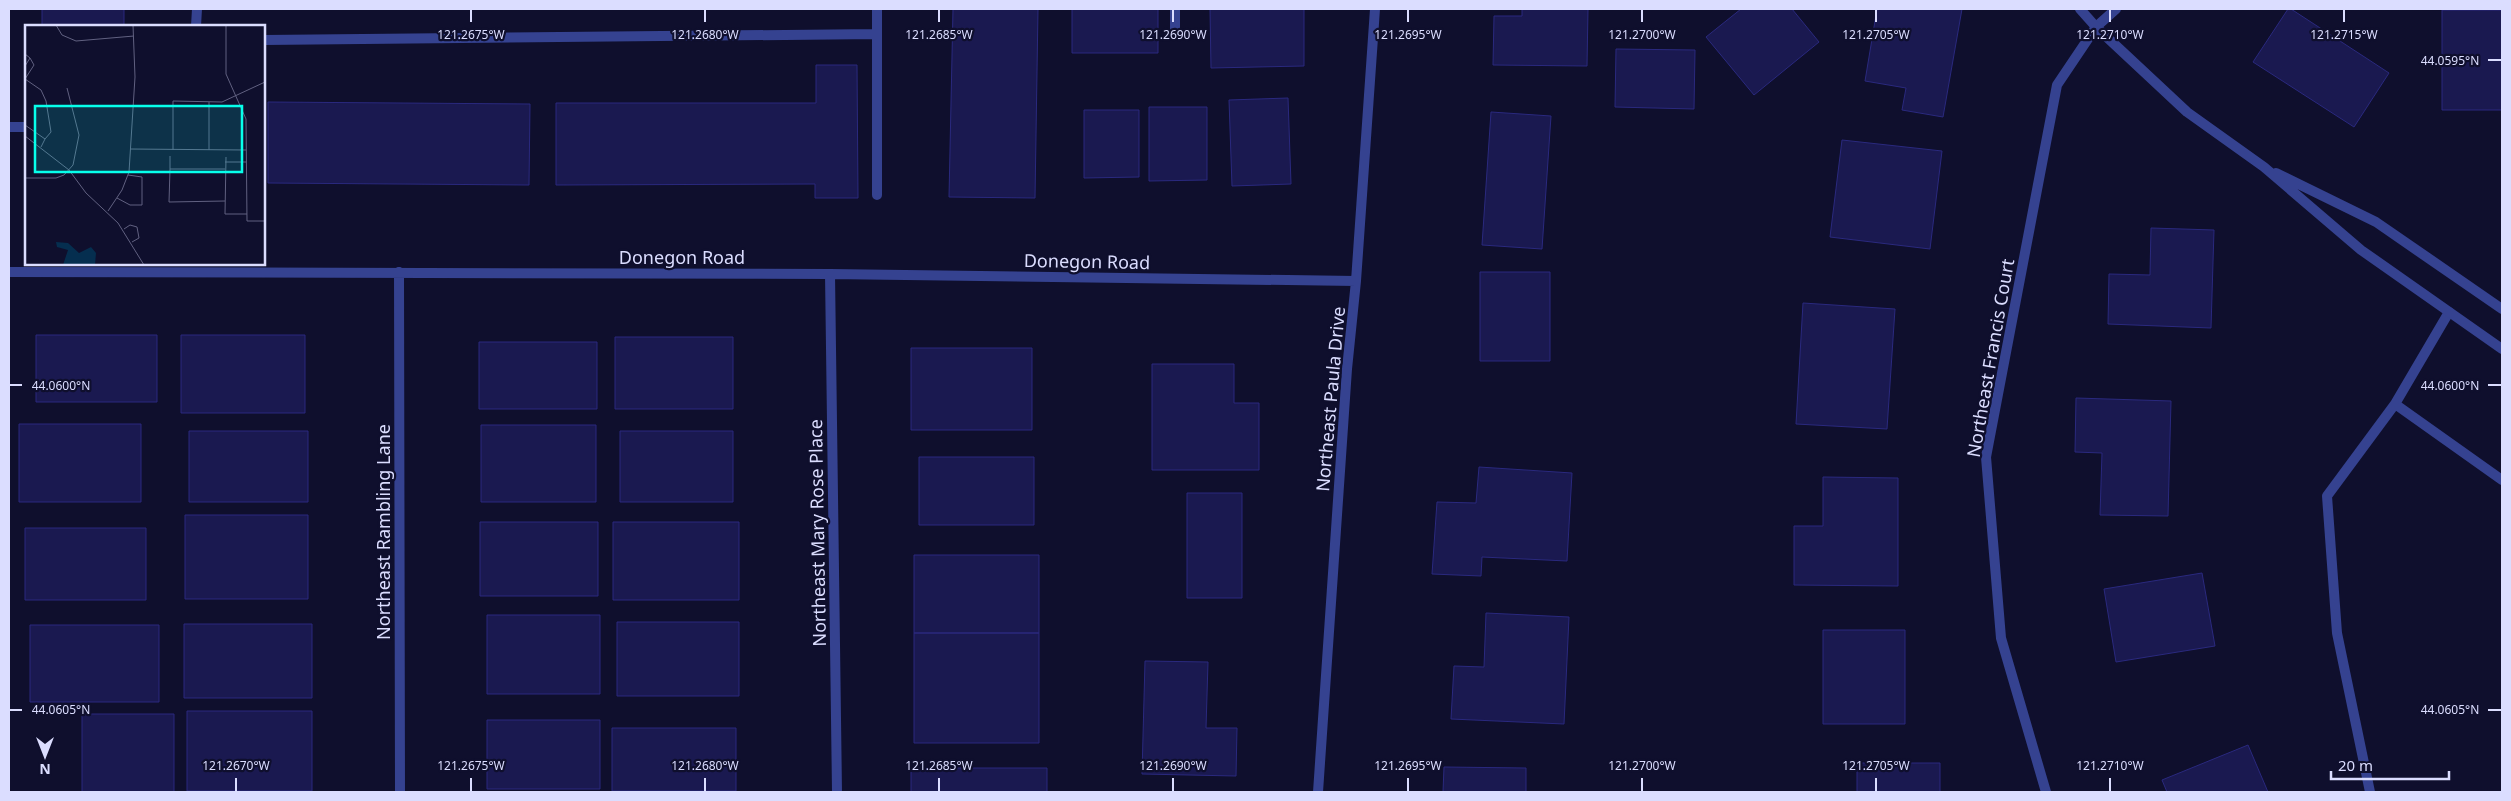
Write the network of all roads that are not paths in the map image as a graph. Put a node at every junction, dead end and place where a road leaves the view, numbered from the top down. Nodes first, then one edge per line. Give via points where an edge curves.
1 (196, 9) edge
2 (877, 9) edge
3 (1175, 9) edge
4 (1375, 9) edge
5 (2080, 9) edge
6 (2116, 9) edge
7 (196, 25) edge
8 (2096, 27) junction
9 (1175, 29) dead end
10 (877, 34) junction
11 (265, 40) edge
12 (9, 127) edge
13 (25, 127) edge
14 (2264, 167) junction
15 (877, 195) dead end
16 (9, 272) edge
17 (399, 272) junction
18 (830, 274) junction
19 (1356, 281) junction
20 (2502, 309) edge
21 (2449, 312) junction
22 (2502, 349) edge
23 (2396, 404) junction
24 (2502, 480) edge
25 (400, 792) edge
26 (836, 792) edge
27 (1318, 792) edge
28 (2046, 792) edge
29 (2370, 792) edge

1 - 7 street
2 - 10 street
3 - 9 street
4 - 19 street, Northeast Paula Drive
5 - 8 street
6 - 8 street, Northeast Francis Court
8 - 14 street via 2188,112
8 - 28 street, Northeast Francis Court via 2057,85 1986,457 2001,638
10 - 11 street
10 - 15 street
12 - 13 street
14 - 20 street via 2376,222
14 - 21 street via 2361,250
16 - 17 street, Donegon Road
17 - 18 street, Donegon Road
17 - 25 street, Northeast Rambling Lane
18 - 19 street, Donegon Road
18 - 26 street, Northeast Mary Rose Place
19 - 27 street, Northeast Paula Drive
21 - 22 street
21 - 23 street
23 - 24 street
23 - 29 street via 2327,496 2337,633

